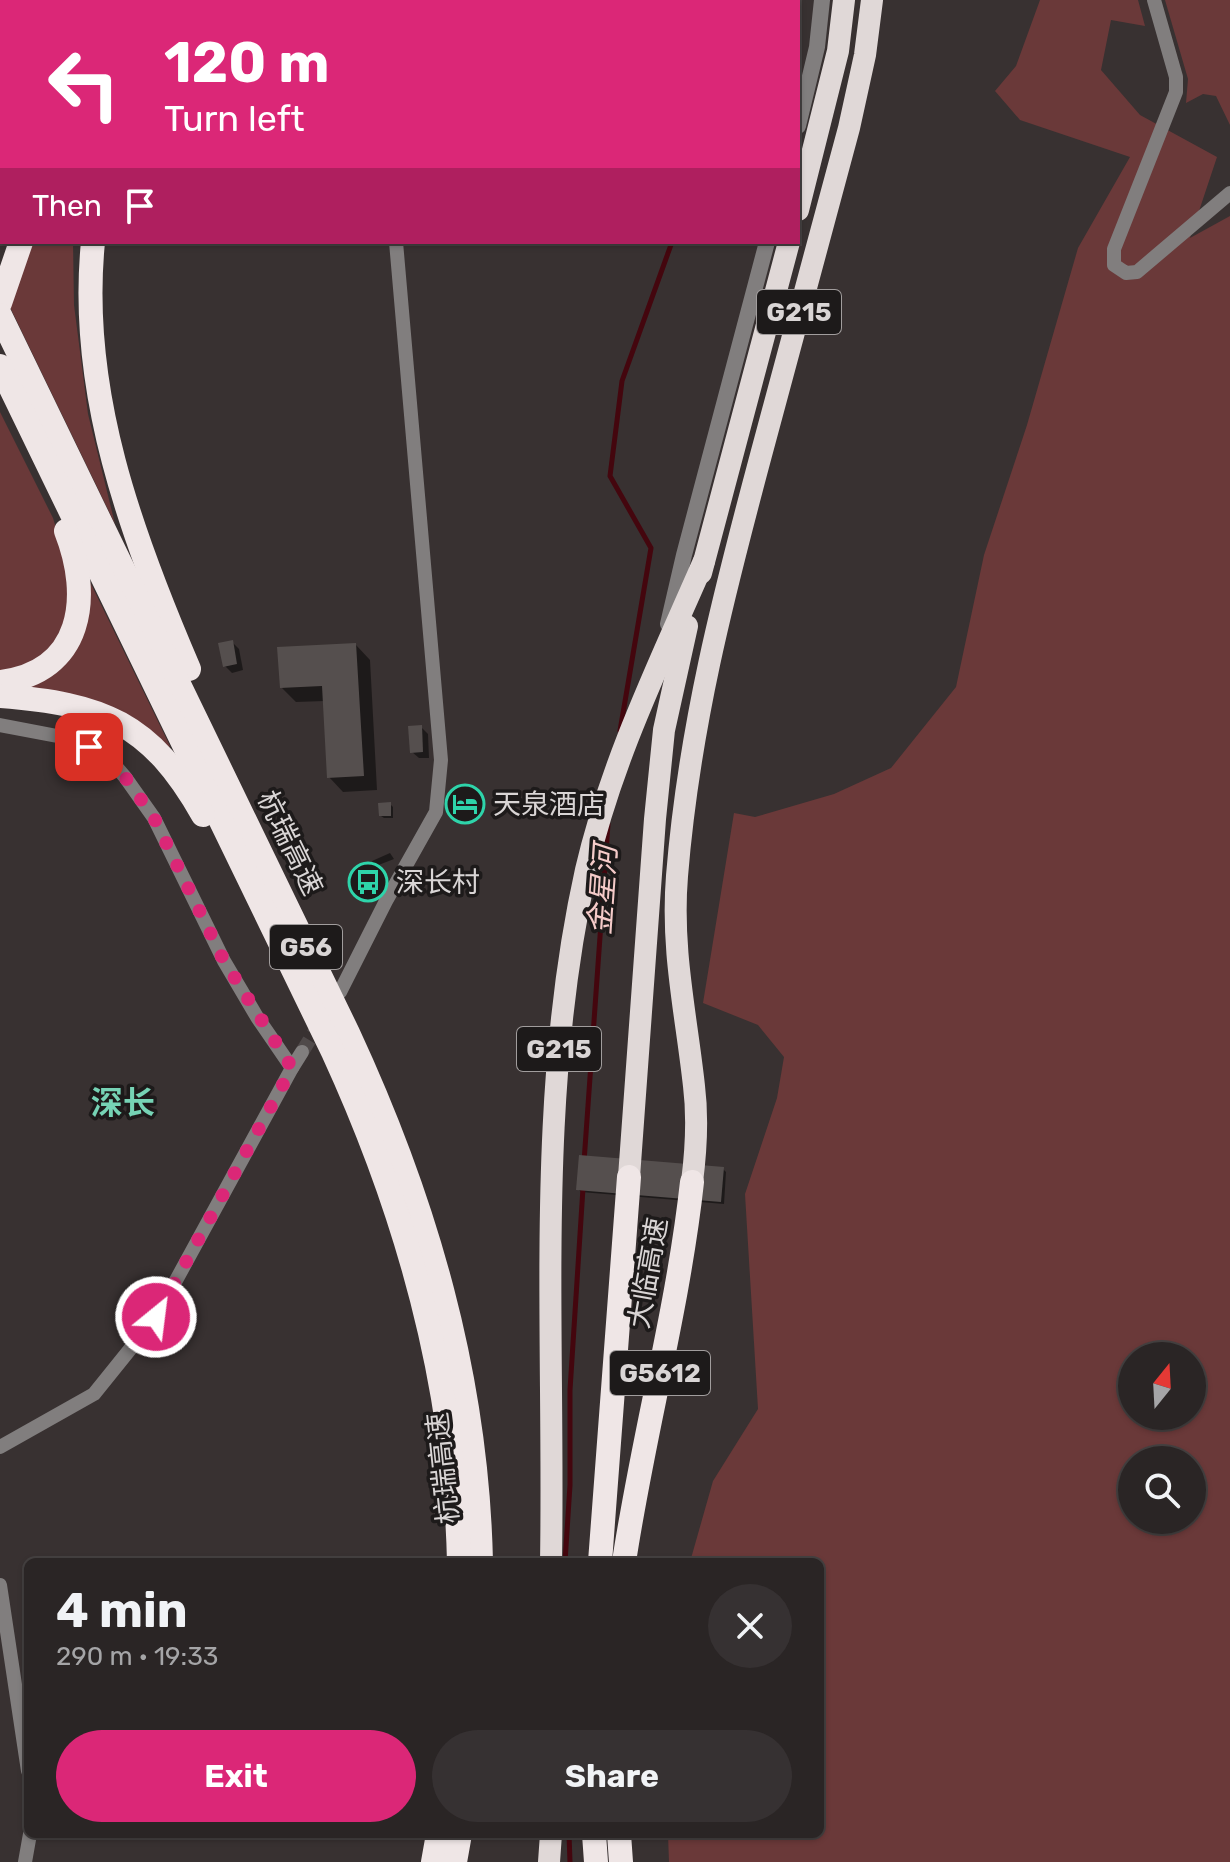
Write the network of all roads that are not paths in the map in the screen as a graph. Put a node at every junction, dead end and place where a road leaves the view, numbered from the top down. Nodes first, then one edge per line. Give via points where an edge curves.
1 (822, 0) edge
2 (844, 0) edge
3 (872, 0) edge
4 (1154, 0) edge
5 (800, 118) edge
6 (1230, 193) edge
7 (800, 202) edge
8 (7, 244) edge
9 (20, 244) edge
10 (93, 244) edge
11 (396, 244) edge
12 (766, 244) edge
13 (788, 244) edge
14 (0, 266) edge
15 (0, 303) edge
16 (0, 315) edge
17 (0, 366) edge
18 (14, 395) junction
19 (704, 561) junction
20 (732, 566) junction
21 (660, 662) junction
22 (0, 682) edge
23 (0, 696) edge
24 (0, 725) edge
25 (253, 835) junction
26 (268, 918) junction
27 (340, 992) dead end
28 (302, 1052) tunnel mouth
29 (292, 1068) junction
30 (629, 1177) joint
31 (692, 1182) joint
32 (0, 1447) edge
33 (459, 1558) edge
34 (481, 1558) edge
35 (551, 1558) edge
36 (600, 1558) edge
37 (625, 1558) edge
38 (0, 1585) edge
39 (24, 1744) edge
40 (29, 1838) edge
41 (437, 1838) edge
42 (459, 1838) edge
43 (551, 1838) edge
44 (594, 1838) edge
45 (619, 1838) edge
46 (25, 1862) edge
47 (433, 1862) edge
48 (455, 1862) edge
49 (549, 1862) edge
50 (596, 1862) edge
51 (621, 1862) edge

1 - 5 street
2 - 7 highway via 838,51
3 - 20 highway, G215 via 849,128
4 - 6 street via 1176,92 1114,249 1114,265 1123,273 1137,272
8 - 14 highway
9 - 15 highway
10 - 25 highway via 93,345 113,458 146,563
11 - 27 street via 441,760 436,812
12 - 21 street
13 - 19 highway, G215
16 - 25 highway, 杭瑞高速 / G56
17 - 18 highway, 杭瑞高速 / G56
18 - 22 highway via 73,550 81,598 76,626 53,660 29,675
18 - 26 highway, 杭瑞高速 / G56
19 - 20 highway
19 - 21 highway, G215
19 - 30 highway via 664,730
20 - 31 highway, G215 via 693,742 677,879 677,957 695,1087
21 - 35 highway, G215 via 604,806 578,912 562,1019 551,1187
23 - 26 highway via 86,708 133,731 180,778
24 - 29 street via 73,739 105,754 125,777 154,818 224,961
25 - 34 highway, 杭瑞高速 / G56 via 369,1078 426,1229 464,1382
26 - 33 highway, 杭瑞高速 / G56 via 365,1124 416,1273 448,1424
28 - 29 street
29 - 32 street via 156,1317 94,1394
30 - 36 highway, 大临高速 / G5612
31 - 37 highway, 大临高速 / G5612 via 676,1294
38 - 39 street
40 - 46 street
41 - 47 highway
42 - 48 highway
43 - 49 highway
44 - 50 highway
45 - 51 highway

